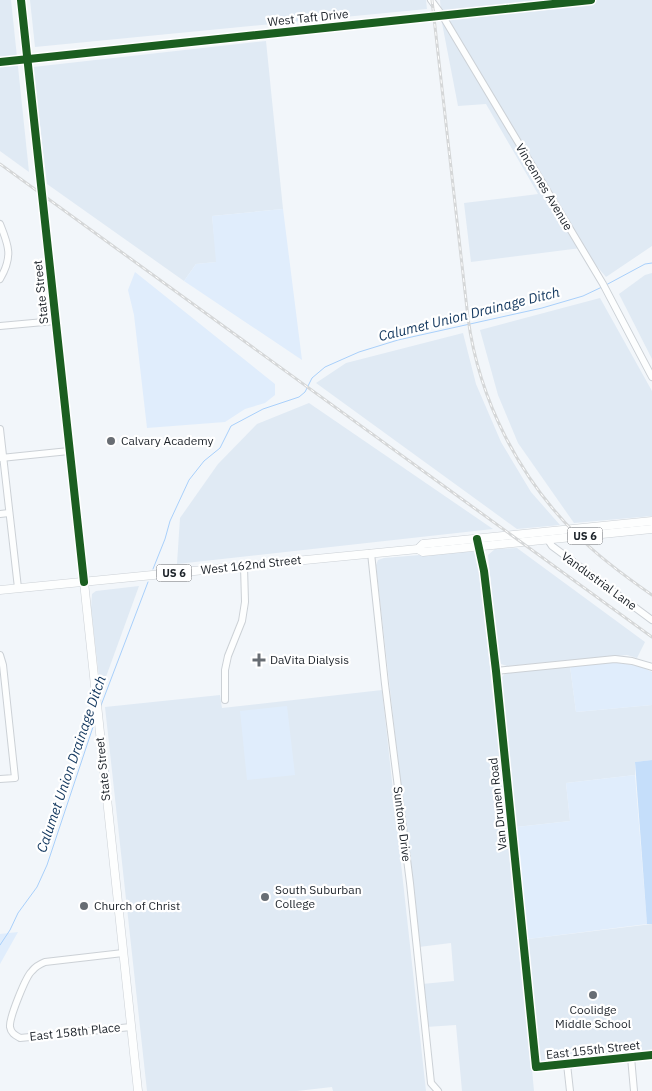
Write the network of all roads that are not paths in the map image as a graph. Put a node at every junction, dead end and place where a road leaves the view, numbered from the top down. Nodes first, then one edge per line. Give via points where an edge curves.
1 (21, 0) edge
2 (431, 0) edge
3 (591, 0) edge
4 (561, 2) edge
5 (442, 15) junction
6 (28, 59) junction
7 (0, 62) edge
8 (0, 224) edge
9 (0, 279) edge
10 (55, 321) junction
11 (0, 326) edge
12 (652, 377) edge
13 (0, 429) edge
14 (69, 451) junction
15 (2, 458) edge
16 (9, 513) junction
17 (0, 514) edge
18 (652, 521) edge
19 (652, 529) edge
20 (546, 531) junction
21 (478, 538) junction
22 (548, 540) junction
23 (480, 547) junction
24 (418, 548) junction
25 (371, 554) junction
26 (244, 566) junction
27 (84, 582) junction
28 (18, 588) junction
29 (0, 590) edge
30 (652, 620) edge
31 (0, 655) edge
32 (652, 667) edge
33 (496, 670) junction
34 (225, 700) dead end
35 (0, 779) edge
36 (123, 953) junction
37 (130, 1027) junction
38 (652, 1055) edge
39 (631, 1057) junction
40 (567, 1064) junction
41 (536, 1067) joint
42 (138, 1091) edge
43 (438, 1091) edge
44 (570, 1091) edge
45 (634, 1091) edge

1 - 6 street, State Street
2 - 5 street, Vincennes Avenue
3 - 4 street, West Taft Drive
4 - 5 street, West Taft Drive
5 - 6 street, West Taft Drive
5 - 12 street, Vincennes Avenue via 604,287
6 - 7 street, West Taft Drive
6 - 10 street, State Street
8 - 9 street via 10,258
10 - 11 street
10 - 14 street, State Street
13 - 15 street
14 - 15 street
14 - 27 street, State Street
15 - 16 street
16 - 17 street
16 - 28 street
18 - 20 main road, West 162nd Street / US 6
19 - 22 main road, West 162nd Street / US 6
20 - 21 main road, West 162nd Street / US 6
20 - 22 main road
21 - 23 street, Van Drunen Road
21 - 24 main road, West 162nd Street / US 6 via 423,544
22 - 23 main road, West 162nd Street / US 6
22 - 30 street, Vandustrial Lane
23 - 24 main road, West 162nd Street / US 6 via 424,552
23 - 33 street, Van Drunen Road
24 - 25 main road, West 162nd Street / US 6
25 - 26 main road, West 162nd Street / US 6
25 - 43 street, Suntone Drive via 431,1083
26 - 27 main road, West 162nd Street / US 6
26 - 34 street via 245,602 225,670
27 - 28 main road, US 6
27 - 36 main road, State Street
28 - 29 main road, US 6
31 - 35 street via 15,778
32 - 33 street via 615,659
33 - 41 street, Van Drunen Road
36 - 37 main road, State Street
36 - 37 street, East 158th Place via 38,965 30,972 10,1016 10,1027 12,1033 20,1038
37 - 42 main road, State Street
38 - 39 street, East 155th Street
39 - 40 street, East 155th Street
39 - 45 street
40 - 41 street, East 155th Street
40 - 44 street

